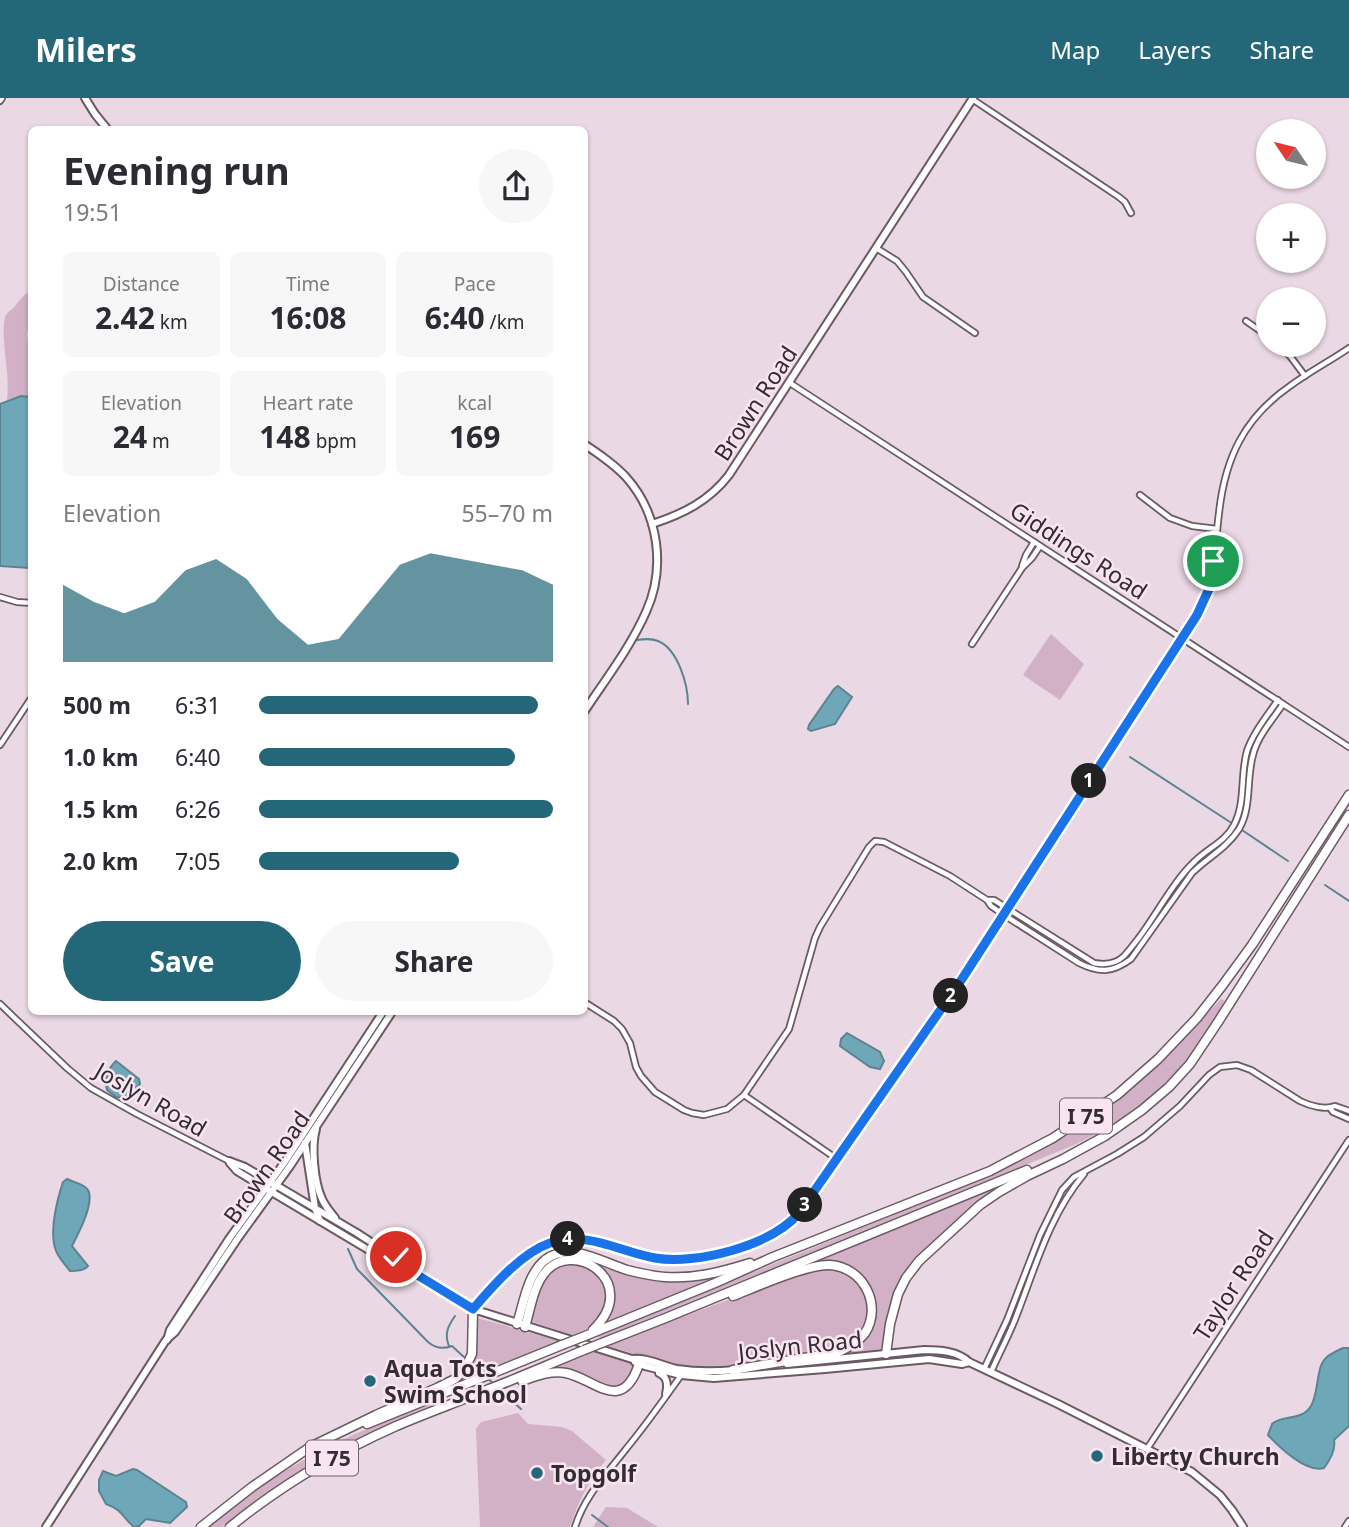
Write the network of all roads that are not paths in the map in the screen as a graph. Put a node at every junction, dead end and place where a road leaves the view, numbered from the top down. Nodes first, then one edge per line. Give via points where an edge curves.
1 (85, 98) edge
2 (972, 99) edge
3 (105, 126) edge
4 (1131, 213) dead end
5 (876, 248) junction
6 (1246, 321) dead end
7 (1256, 328) edge
8 (975, 333) dead end
9 (1349, 348) edge
10 (1291, 357) edge
11 (1305, 376) junction
12 (790, 383) junction
13 (588, 447) edge
14 (1140, 495) dead end
15 (652, 524) junction
16 (1217, 530) junction
17 (1034, 542) junction
18 (1040, 546) junction
19 (1022, 568) junction
20 (0, 597) edge
21 (28, 603) edge
22 (1182, 638) junction
23 (972, 644) dead end
24 (1280, 702) junction
25 (28, 703) edge
26 (588, 706) edge
27 (0, 745) edge
28 (1349, 747) edge
29 (1349, 795) edge
30 (1349, 815) edge
31 (1006, 912) junction
32 (0, 1004) edge
33 (588, 1005) edge
34 (381, 1015) edge
35 (382, 1015) edge
36 (390, 1015) edge
37 (363, 1055) junction
38 (744, 1095) junction
39 (1329, 1108) junction
40 (1349, 1111) edge
41 (1349, 1119) edge
42 (318, 1123) junction
43 (307, 1127) junction
44 (1349, 1140) edge
45 (305, 1143) junction
46 (1078, 1150) junction
47 (837, 1159) junction
48 (229, 1161) joint
49 (1087, 1171) junction
50 (271, 1187) junction
51 (314, 1208) junction
52 (322, 1222) junction
53 (338, 1222) junction
54 (773, 1257) junction
55 (1028, 1262) junction
56 (1035, 1265) junction
57 (213, 1269) junction
58 (419, 1276) junction
59 (473, 1309) junction
60 (663, 1319) junction
61 (1005, 1323) junction
62 (521, 1326) junction
63 (1012, 1326) junction
64 (587, 1335) junction
65 (166, 1340) junction
66 (924, 1350) junction
67 (886, 1354) junction
68 (921, 1360) junction
69 (969, 1362) junction
70 (639, 1363) junction
71 (881, 1364) junction
72 (733, 1370) junction
73 (987, 1371) junction
74 (683, 1373) junction
75 (457, 1383) junction
76 (486, 1391) junction
77 (666, 1394) junction
78 (1147, 1449) junction
79 (1349, 1521) edge
80 (46, 1527) edge
81 (201, 1527) edge
82 (229, 1527) edge
83 (575, 1527) edge
84 (1242, 1527) edge
85 (1345, 1527) edge

1 - 3 main road
2 - 4 street via 1119,197
2 - 5 main road, Brown Road
5 - 8 street via 901,266 923,297
5 - 12 main road, Brown Road
6 - 7 street
9 - 11 street
10 - 11 street
11 - 16 street via 1257,415 1234,449
12 - 15 main road, Brown Road via 722,483 693,508
12 - 17 street, Giddings Road
13 - 15 main road via 628,479
14 - 16 street via 1170,518
15 - 26 main road via 657,564 650,604
16 - 22 street via 1209,589
17 - 18 street, Giddings Road
17 - 19 street
18 - 19 street
18 - 22 street, Giddings Road
19 - 23 street
20 - 21 street
22 - 24 street, Giddings Road
22 - 31 street
24 - 28 street, Giddings Road
24 - 31 street via 1253,755 1240,827 1192,873 1124,965 1092,969
25 - 27 street
29 - 54 highway, I 75 via 1217,993 1158,1059 1116,1095 1053,1138 990,1171
30 - 46 highway, I 75 via 1190,1064 1143,1110
31 - 38 street via 891,845 872,843 820,927 789,1029
31 - 47 street
32 - 48 street, Joslyn Road via 92,1087
33 - 38 street via 622,1029 646,1083 684,1110 716,1113
34 - 43 main road, Brown Road
35 - 37 main road via 361,1049
36 - 37 main road, Brown Road
37 - 42 main road, Brown Road
38 - 47 street
39 - 40 street
39 - 41 street
39 - 49 street via 1300,1101 1251,1070 1225,1066 1209,1075 1144,1137
42 - 45 main road, Brown Road
42 - 53 main road via 313,1150 319,1193
43 - 45 main road
43 - 50 main road, Brown Road
44 - 78 street, Taylor Road
45 - 50 main road, Brown Road
45 - 51 main road
46 - 60 highway, I 75
46 - 67 highway via 999,1192 915,1266 896,1300
47 - 59 street via 793,1220 765,1239 716,1254 673,1259 585,1239 560,1240 525,1256
48 - 50 main road, Joslyn Road via 237,1171
49 - 55 street via 1062,1190
49 - 56 street via 1069,1194
50 - 51 main road, Joslyn Road
50 - 52 main road, Joslyn Road
50 - 57 main road, Brown Road
50 - 57 main road, Brown Road via 243,1219
51 - 52 main road
51 - 53 main road, Joslyn Road
52 - 58 main road, Joslyn Road
53 - 58 main road, Joslyn Road
54 - 62 highway via 705,1276 682,1277 631,1271 574,1252 559,1254 545,1260 533,1274
54 - 64 highway, I 75
55 - 56 street
55 - 61 street
56 - 63 street
57 - 65 main road, Brown Road
57 - 65 main road, Brown Road
58 - 59 main road, Joslyn Road
59 - 62 main road, Joslyn Road
59 - 75 highway via 472,1354
60 - 72 highway via 820,1266 850,1271 866,1287 871,1318 851,1346 827,1355
60 - 76 highway, I 75, bridge
61 - 63 street
61 - 73 street
62 - 64 highway via 545,1272 558,1263 575,1260 596,1268 610,1290 607,1312
62 - 70 main road, Joslyn Road
63 - 73 street
64 - 75 highway, I 75, bridge
65 - 80 main road, Brown Road
66 - 67 main road, Joslyn Road
66 - 68 main road
66 - 69 main road, Joslyn Road via 955,1354
67 - 71 main road
67 - 72 main road, Joslyn Road
68 - 69 main road, Joslyn Road
68 - 71 main road, Joslyn Road
69 - 73 main road, Joslyn Road
70 - 74 main road, Joslyn Road
70 - 74 main road, Joslyn Road via 637,1358
70 - 76 highway via 631,1381 621,1389 602,1389 572,1375 554,1373
70 - 77 main road via 663,1374
71 - 74 main road, Joslyn Road via 720,1378
72 - 74 main road, Joslyn Road
73 - 78 main road, Joslyn Road
74 - 77 street
75 - 81 highway, I 75 via 293,1460
76 - 82 highway, I 75 via 375,1436 321,1464
77 - 83 street via 587,1497
78 - 84 main road, Joslyn Road via 1208,1484
79 - 85 street

